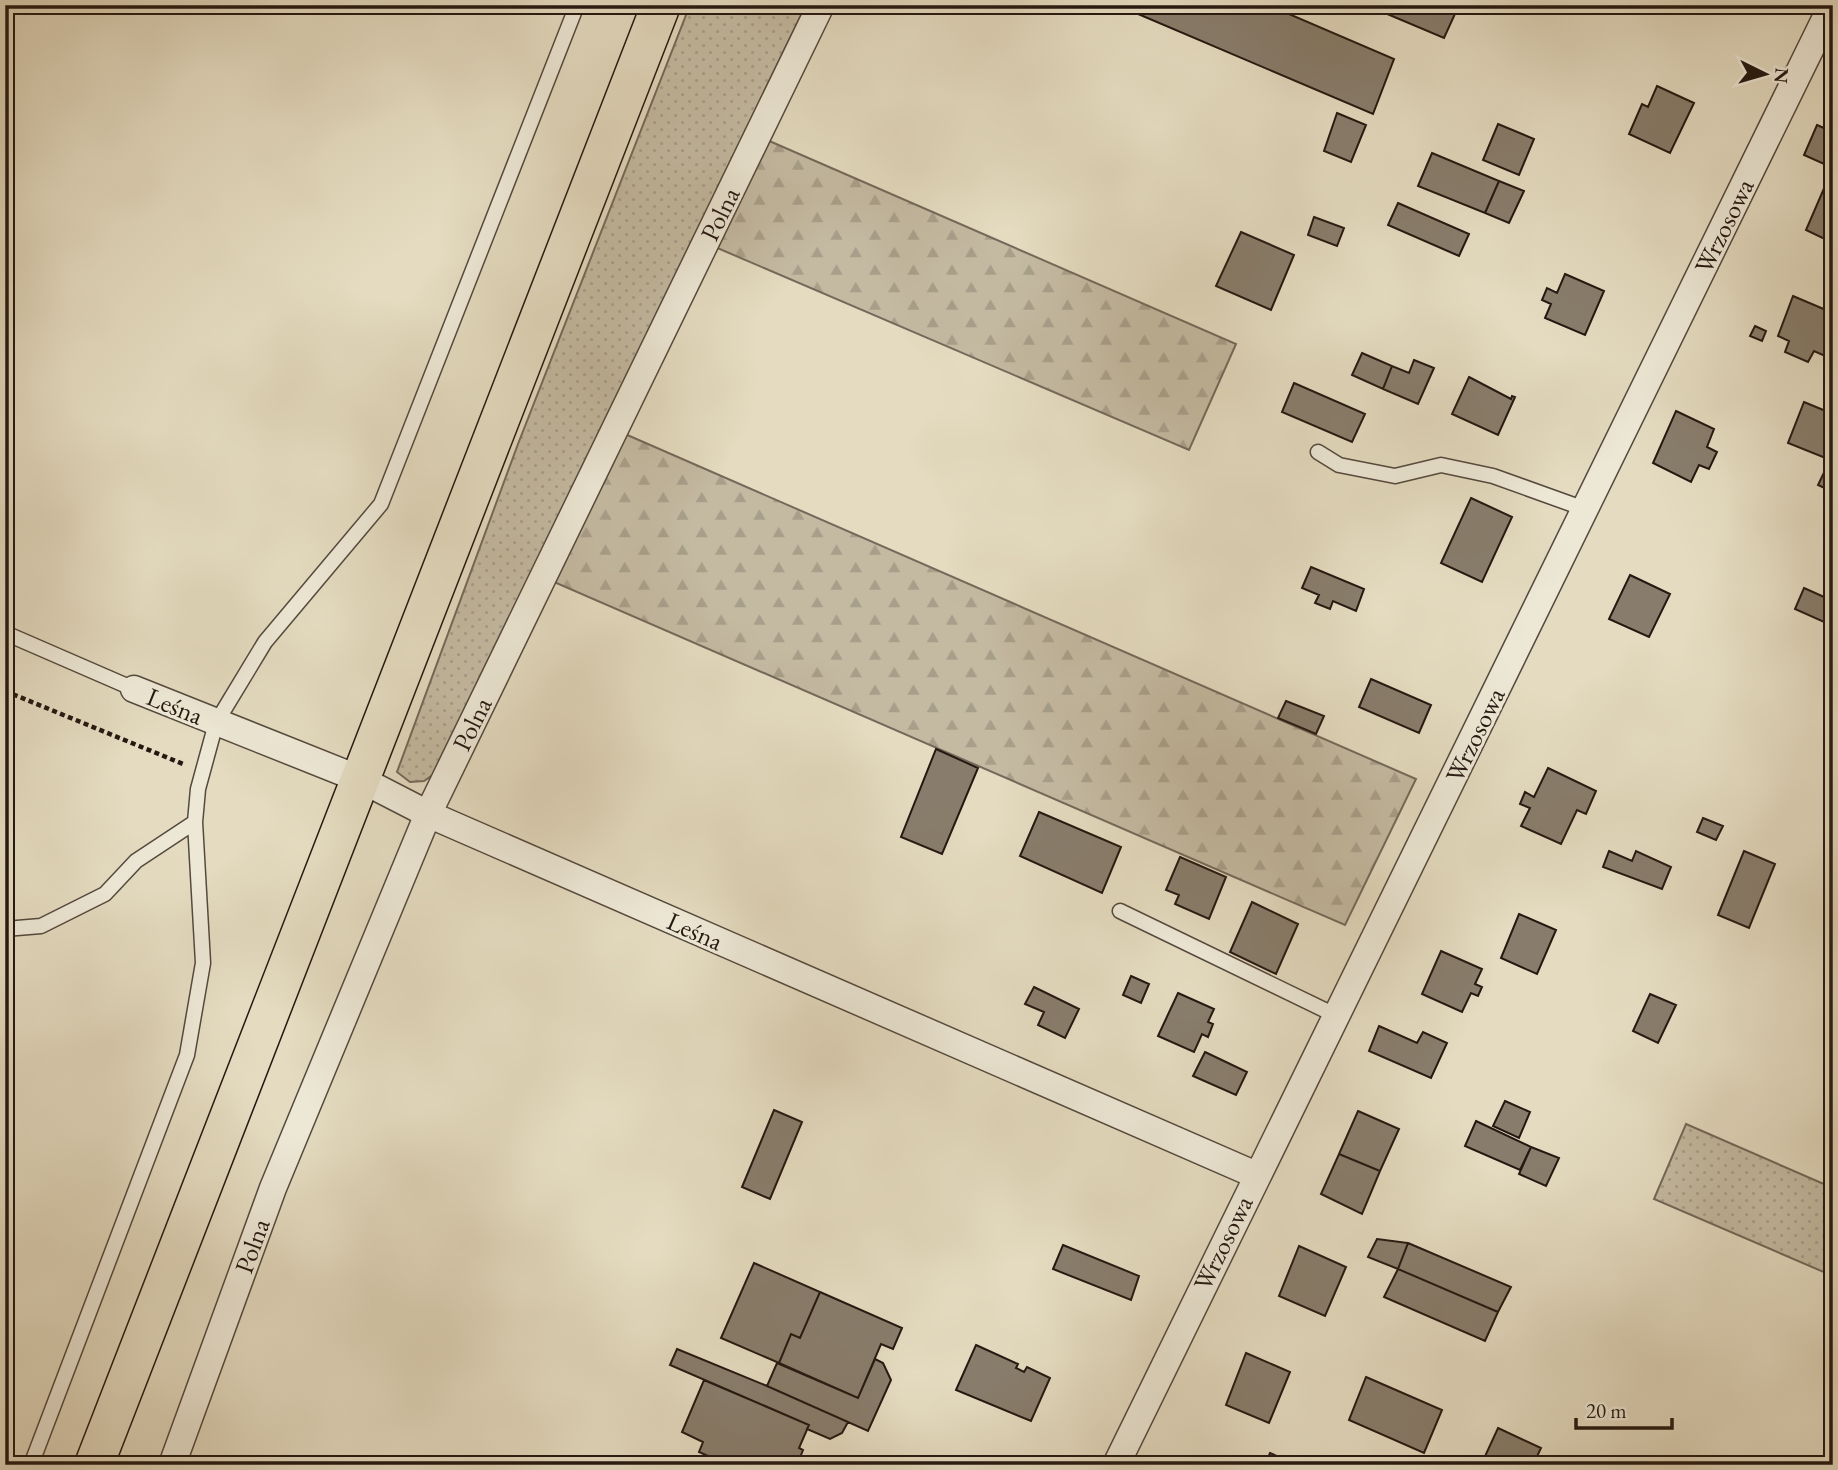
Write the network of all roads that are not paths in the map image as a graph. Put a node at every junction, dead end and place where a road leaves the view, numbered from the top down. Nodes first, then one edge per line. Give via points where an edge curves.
1 (577, 5) edge
2 (661, 5) edge
3 (821, 5) edge
4 (1832, 5) edge
5 (1318, 452) dead end
6 (1585, 509) junction
7 (5, 632) edge
8 (134, 689) joint
9 (216, 723) junction
10 (362, 780) junction
11 (428, 814) junction
12 (195, 822) junction
13 (1121, 911) dead end
14 (5, 929) edge
15 (1337, 1016) junction
16 (1256, 1175) junction
17 (31, 1465) edge
18 (94, 1465) edge
19 (172, 1465) edge
20 (1116, 1465) edge

1 - 9 lane via 381,504 265,642
2 - 10 main road
3 - 11 street, Polna
4 - 6 street, Wrzosowa
5 - 6 lane via 1339,465 1395,476 1441,465 1493,476
6 - 15 street, Wrzosowa
7 - 8 lane
8 - 9 street, Leśna
9 - 10 street, Leśna
9 - 12 lane via 202,772
10 - 11 street, Leśna
10 - 18 main road
11 - 16 street, Leśna
11 - 19 street, Polna via 273,1188
12 - 14 lane via 135,861 105,894 41,926
12 - 17 lane via 203,963 187,1055
13 - 15 lane
15 - 16 street, Wrzosowa
16 - 20 street, Wrzosowa

